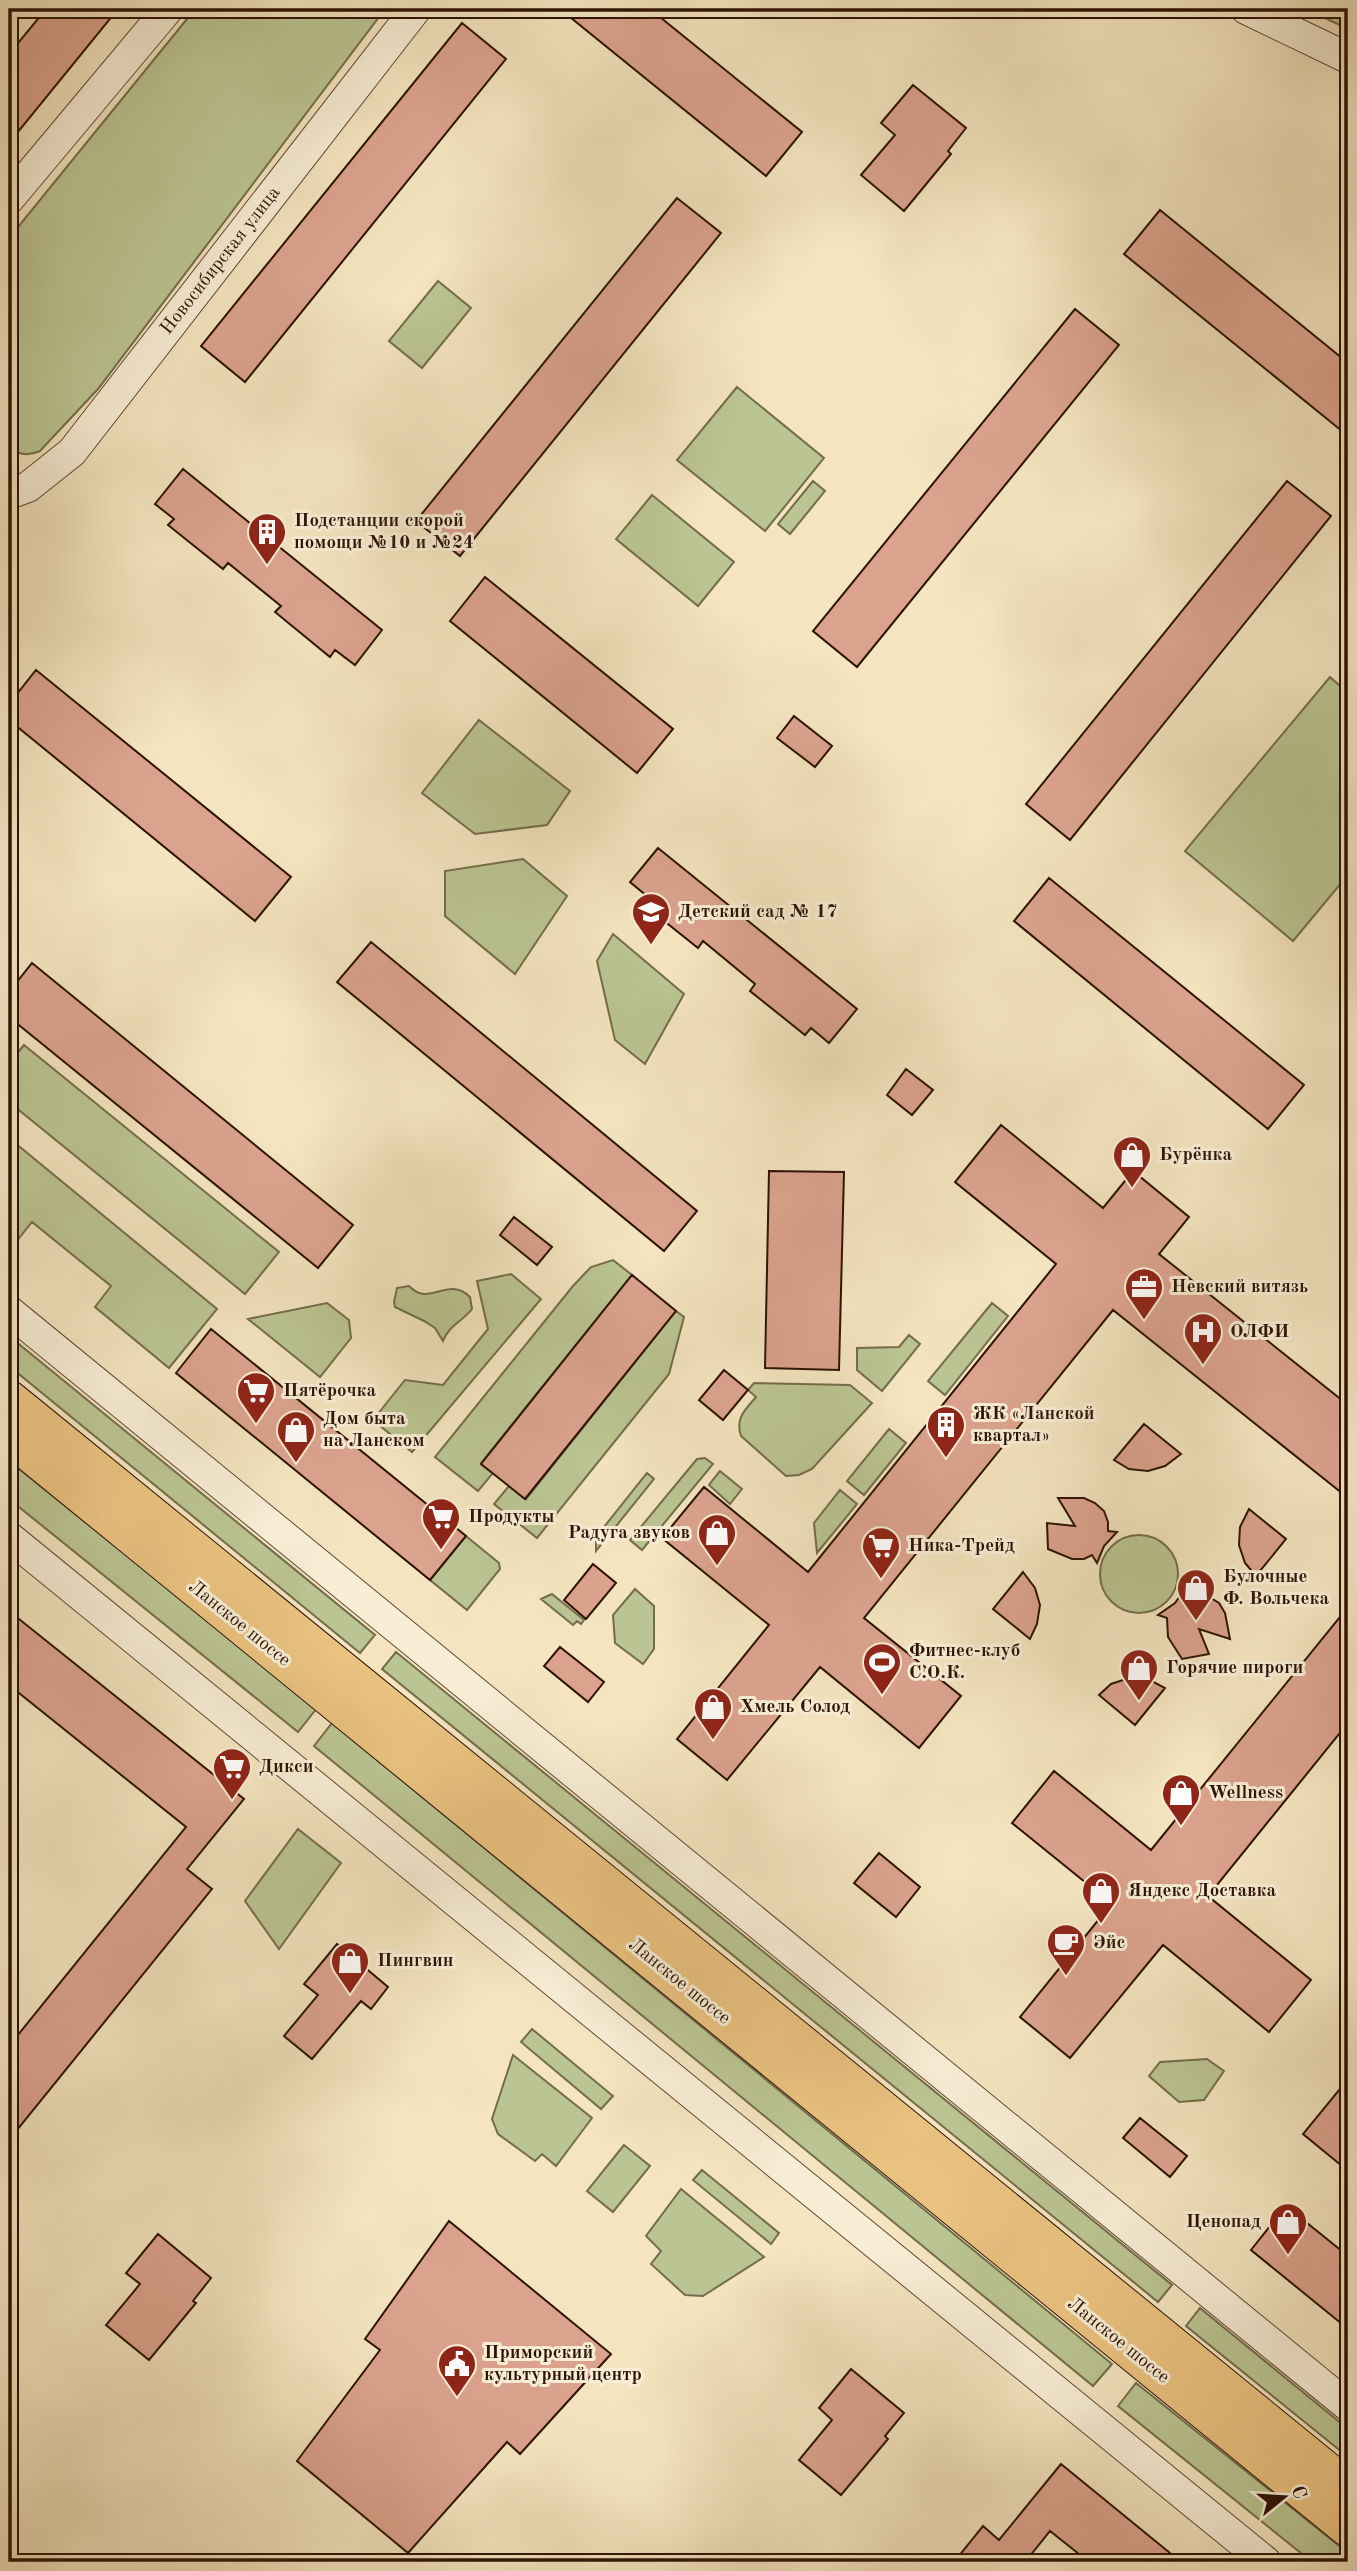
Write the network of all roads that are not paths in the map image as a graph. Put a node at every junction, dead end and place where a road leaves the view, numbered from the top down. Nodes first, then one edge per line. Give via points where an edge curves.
1 (168, 9) edge
2 (416, 9) edge
3 (1246, 9) edge
4 (1348, 58) edge
5 (9, 199) edge
6 (15, 488) edge
7 (9, 1311) edge
8 (9, 1399) edge
9 (9, 1436) edge
10 (9, 1537) edge
11 (1348, 2406) edge
12 (1348, 2487) edge
13 (1348, 2528) edge
14 (1266, 2562) edge

1 - 5 street
2 - 6 street, Новосибирская улица via 72,452
3 - 4 street
7 - 11 street
8 - 12 main road, Ланское шоссе
9 - 13 main road, Ланское шоссе
10 - 14 street

